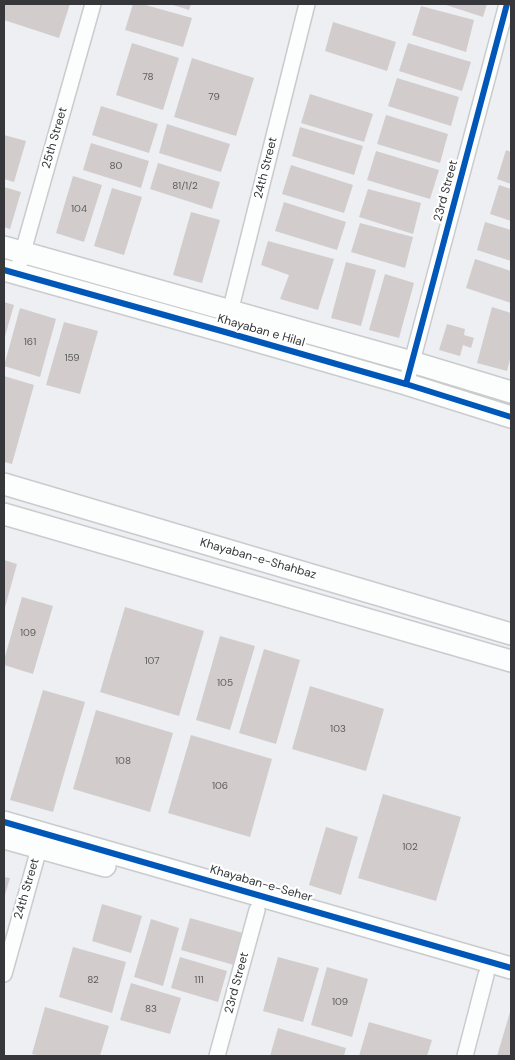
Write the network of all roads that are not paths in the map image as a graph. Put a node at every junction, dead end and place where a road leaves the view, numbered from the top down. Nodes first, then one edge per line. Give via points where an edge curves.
1 (93, 4) edge
2 (307, 4) edge
3 (507, 4) edge
4 (13, 250) edge
5 (10, 271) edge
6 (230, 311) junction
7 (225, 332) junction
8 (412, 362) junction
9 (406, 384) junction
10 (511, 392) edge
11 (511, 417) edge
12 (4, 484) edge
13 (4, 514) edge
14 (511, 634) edge
15 (511, 661) edge
16 (4, 822) edge
17 (4, 838) edge
18 (41, 841) junction
19 (257, 910) junction
20 (511, 968) edge
21 (4, 974) edge
22 (486, 975) junction
23 (511, 982) edge
24 (217, 1056) edge
25 (465, 1056) edge

1 - 4 street, 25th Street
2 - 6 street, 24th Street
3 - 8 street, 23rd Street
4 - 5 street, 25th Street
4 - 6 street, Khayaban e Hilal
5 - 7 street, Khayaban e Hilal
6 - 7 street, 24th Street
6 - 8 street, Khayaban e Hilal
7 - 9 street, Khayaban e Hilal
8 - 9 street, 23rd Street
8 - 10 street, Khayaban e Hilal
9 - 11 street, Khayaban e Hilal
12 - 14 street, Khayaban-e-Shahbaz
13 - 15 street
16 - 18 street, Khayaban-e-Seher
17 - 18 street, Khayaban-e-Seher
18 - 19 street, Khayaban-e-Seher
18 - 20 street, Khayaban-e-Seher
18 - 21 street, 24th Street
19 - 22 street, Khayaban-e-Seher
19 - 24 street, 23rd Street
22 - 23 street, Khayaban-e-Seher
22 - 25 street

